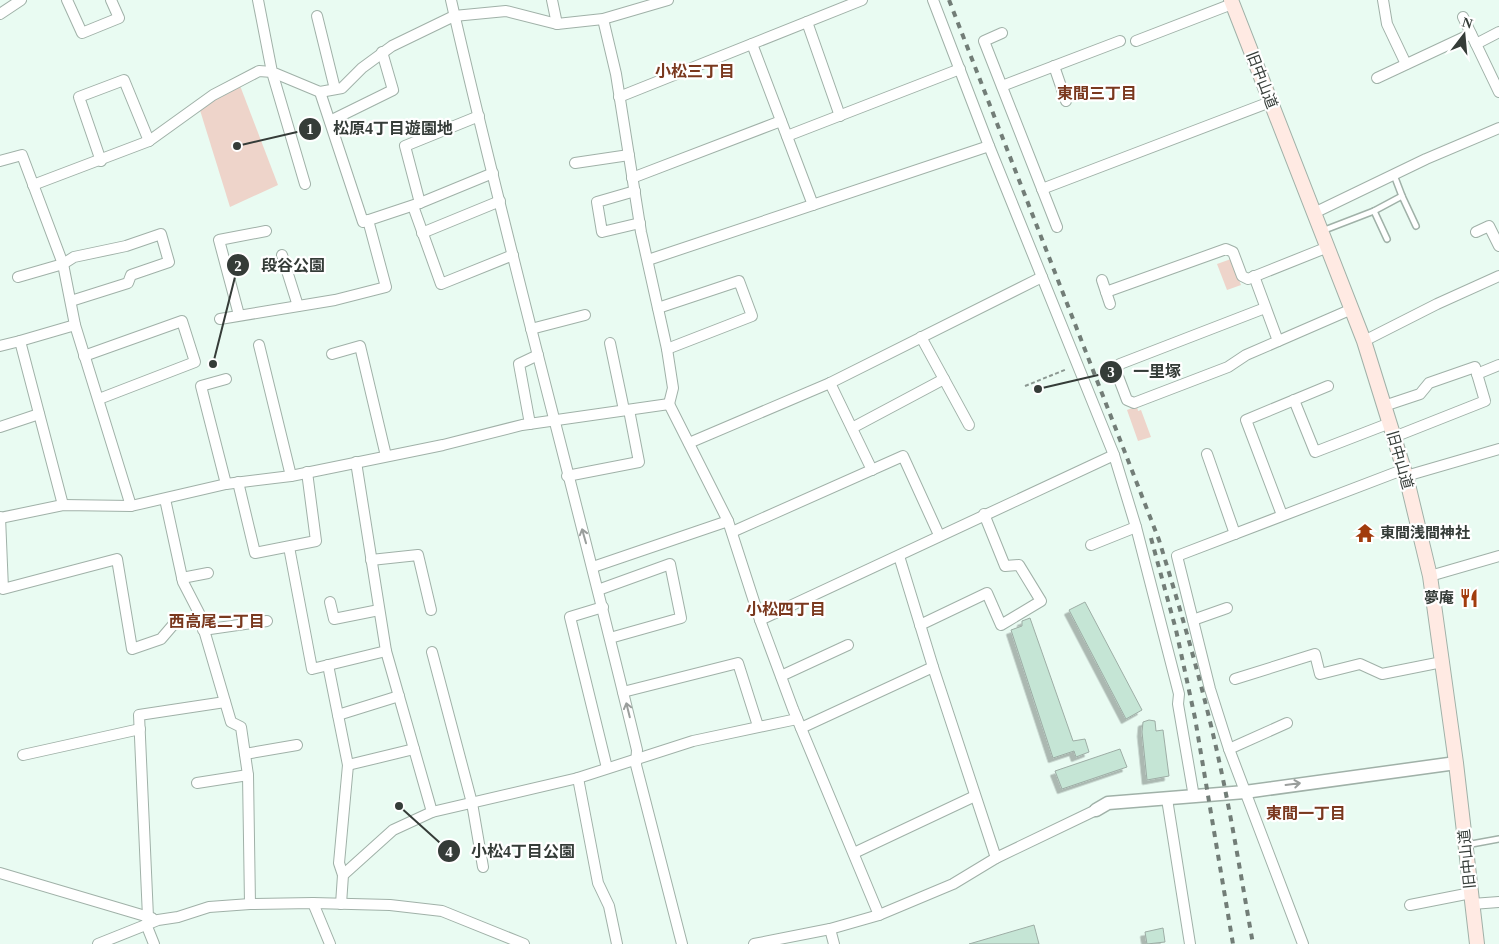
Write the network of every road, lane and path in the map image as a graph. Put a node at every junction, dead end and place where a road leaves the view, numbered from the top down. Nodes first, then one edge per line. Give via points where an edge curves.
1 (21, 0) edge
2 (67, 0) edge
3 (111, 0) edge
4 (258, 0) edge
5 (451, 0) edge
6 (552, 0) edge
7 (668, 0) edge
8 (862, 0) edge
9 (933, 0) edge
10 (1383, 0) edge
11 (1231, 2) edge
12 (0, 14) edge
13 (318, 16) dead end
14 (454, 16) junction
15 (1463, 17) dead end
16 (603, 19) junction
17 (808, 22) junction
18 (557, 24) junction
19 (1499, 32) edge
20 (1002, 33) dead end
21 (1471, 34) junction
22 (1120, 40) dead end
23 (1136, 41) dead end
24 (752, 44) junction
25 (1476, 44) junction
26 (382, 52) junction
27 (1406, 64) junction
28 (1054, 66) junction
29 (960, 69) junction
30 (272, 72) junction
31 (1377, 78) dead end
32 (1002, 86) junction
33 (335, 89) junction
34 (320, 92) junction
35 (1499, 92) edge
36 (619, 97) junction
37 (1066, 101) dead end
38 (1270, 102) junction
39 (479, 116) junction
40 (840, 116) junction
41 (330, 121) junction
42 (781, 121) junction
43 (1499, 128) edge
44 (787, 136) junction
45 (149, 141) junction
46 (989, 146) junction
47 (629, 155) junction
48 (0, 161) edge
49 (101, 161) junction
50 (575, 164) dead end
51 (492, 173) junction
52 (1394, 174) junction
53 (632, 178) junction
54 (304, 184) dead end
55 (32, 185) junction
56 (1042, 189) junction
57 (635, 191) junction
58 (1402, 196) junction
59 (500, 202) junction
60 (417, 204) junction
61 (813, 205) junction
62 (1374, 211) junction
63 (1314, 212) junction
64 (368, 220) junction
65 (640, 223) junction
66 (1416, 226) dead end
67 (1057, 227) dead end
68 (266, 231) dead end
69 (1321, 231) junction
70 (1476, 232) dead end
71 (422, 233) junction
72 (1387, 239) dead end
73 (1499, 246) edge
74 (1328, 247) junction
75 (282, 255) dead end
76 (513, 255) junction
77 (648, 260) junction
78 (63, 264) junction
79 (1254, 276) junction
80 (1499, 276) edge
81 (1042, 277) junction
82 (18, 278) dead end
83 (1102, 280) dead end
84 (1106, 292) junction
85 (71, 302) junction
86 (1110, 304) dead end
87 (298, 306) junction
88 (658, 308) junction
89 (1265, 308) junction
90 (1352, 309) junction
91 (240, 315) junction
92 (584, 315) dead end
93 (220, 319) dead end
94 (75, 325) junction
95 (531, 328) junction
96 (921, 337) junction
97 (20, 341) junction
98 (1278, 341) junction
99 (1364, 341) junction
100 (610, 343) dead end
101 (259, 344) dead end
102 (0, 346) edge
103 (667, 349) junction
104 (332, 354) dead end
105 (84, 356) junction
106 (538, 356) junction
107 (1077, 364) junction
108 (1499, 365) edge
109 (1477, 374) junction
110 (226, 379) dead end
111 (944, 379) junction
112 (830, 383) junction
113 (1025, 386) dead end
114 (1328, 386) dead end
115 (99, 398) junction
116 (1294, 400) junction
117 (669, 404) junction
118 (1384, 406) junction
119 (627, 410) junction
120 (39, 414) junction
121 (554, 421) junction
122 (1390, 423) junction
123 (530, 424) junction
124 (969, 425) dead end
125 (0, 427) edge
126 (852, 428) junction
127 (1394, 437) junction
128 (689, 443) junction
129 (1499, 449) edge
130 (1207, 454) dead end
131 (1114, 455) junction
132 (386, 456) junction
133 (356, 462) junction
134 (872, 470) junction
135 (307, 472) junction
136 (291, 476) junction
137 (567, 476) junction
138 (1406, 476) junction
139 (238, 482) junction
140 (226, 484) junction
141 (165, 500) junction
142 (63, 505) junction
143 (131, 506) junction
144 (984, 514) junction
145 (1282, 515) junction
146 (0, 518) edge
147 (728, 521) junction
148 (1136, 527) junction
149 (732, 532) junction
150 (1235, 534) junction
151 (939, 535) junction
152 (1091, 545) dead end
153 (289, 546) junction
154 (899, 556) junction
155 (1499, 556) edge
156 (371, 560) junction
157 (593, 567) junction
158 (208, 573) dead end
159 (1430, 576) junction
160 (182, 578) junction
161 (598, 590) junction
162 (330, 602) dead end
163 (602, 607) junction
164 (1227, 608) dead end
165 (379, 610) junction
166 (431, 610) dead end
167 (200, 619) junction
168 (760, 620) junction
169 (1193, 620) junction
170 (267, 621) dead end
171 (920, 624) junction
172 (203, 630) junction
173 (610, 638) junction
174 (848, 645) dead end
175 (386, 651) junction
176 (432, 652) dead end
177 (1442, 662) junction
178 (328, 665) junction
179 (932, 666) junction
180 (781, 676) junction
181 (1235, 679) dead end
182 (623, 692) junction
183 (399, 696) junction
184 (225, 702) junction
185 (338, 715) junction
186 (799, 723) junction
187 (1287, 723) dead end
188 (758, 726) junction
189 (140, 729) junction
190 (298, 746) dead end
191 (414, 749) junction
192 (1229, 749) junction
193 (245, 754) junction
194 (23, 755) dead end
195 (637, 758) junction
196 (1456, 763) junction
197 (348, 765) junction
198 (607, 768) junction
199 (248, 776) junction
200 (578, 778) junction
201 (197, 783) dead end
202 (1245, 792) junction
203 (975, 796) junction
204 (1194, 796) junction
205 (1167, 799) junction
206 (472, 803) junction
207 (1096, 810) joint
208 (432, 812) junction
209 (1499, 839) edge
210 (1466, 845) junction
211 (854, 853) junction
212 (996, 858) junction
213 (483, 867) dead end
214 (0, 873) edge
215 (343, 875) junction
216 (1472, 899) junction
217 (1499, 902) edge
218 (313, 903) junction
219 (250, 904) junction
220 (341, 904) junction
221 (1410, 905) dead end
222 (880, 916) junction
223 (151, 920) junction
224 (830, 929) junction
225 (98, 944) edge
226 (154, 944) edge
227 (330, 944) edge
228 (524, 944) edge
229 (617, 944) edge
230 (682, 944) edge
231 (754, 944) edge
232 (834, 944) edge
233 (1190, 944) edge
234 (1303, 944) edge
235 (1477, 944) edge

1 - 12 street
2 - 3 street via 82,33 119,18
4 - 30 street
5 - 14 street
6 - 18 street
7 - 16 street
8 - 17 street
9 - 29 street
10 - 27 street via 1387,24
11 - 23 street
11 - 38 main road, 旧中山道
13 - 33 street
14 - 18 street via 506,11
14 - 26 street
14 - 39 street
15 - 21 street
16 - 18 street
16 - 36 street
17 - 24 street
17 - 40 street
19 - 25 street
20 - 32 street via 984,41
21 - 25 street
21 - 27 street
22 - 28 street
24 - 36 street
24 - 42 street
25 - 35 street
26 - 33 street via 342,88
26 - 41 street via 393,90
27 - 31 street
28 - 32 street
28 - 37 street
29 - 40 street
29 - 46 street
30 - 34 street
30 - 45 street via 259,71 213,95
30 - 54 street
32 - 56 street
33 - 34 street
34 - 41 street
36 - 47 street
38 - 56 street
38 - 63 main road, 旧中山道
39 - 51 street
39 - 60 street via 405,146
40 - 44 street
41 - 64 street via 363,222
42 - 44 street
42 - 53 street
43 - 52 street
44 - 61 street
45 - 49 street
45 - 49 street via 124,80 79,97
46 - 61 street
46 - 81 street
47 - 50 street
47 - 53 street
48 - 55 street via 22,155
49 - 55 street
51 - 59 street
51 - 60 street
52 - 58 lane
52 - 63 street
53 - 57 street
55 - 78 street
56 - 67 street
57 - 65 street
57 - 65 street via 596,202 602,232
58 - 62 lane
58 - 66 lane
59 - 71 street
59 - 76 street
60 - 64 street
60 - 71 street
61 - 77 street
62 - 69 lane
62 - 72 lane
63 - 69 main road, 旧中山道
64 - 87 street via 386,287
65 - 77 street
68 - 91 street via 219,240
69 - 74 main road, 旧中山道
70 - 73 street via 1489,226
71 - 76 street via 440,284
74 - 79 street
74 - 90 main road, 旧中山道
75 - 87 street
76 - 95 street
77 - 88 street
78 - 82 street
78 - 85 street
78 - 85 street via 74,257 126,246 160,234 169,262 131,275 128,283
79 - 84 street via 1248,279 1242,276 1233,252 1226,249
79 - 89 street
80 - 99 street
81 - 96 street
81 - 107 street
83 - 84 street
84 - 86 street
85 - 94 street
87 - 91 street
88 - 103 street
88 - 103 street via 739,282 752,316
89 - 98 street
89 - 98 street via 1120,364 1116,371 1127,400 1134,403 1228,367
90 - 98 street
90 - 99 main road, 旧中山道
91 - 93 street
92 - 95 street
94 - 97 street
94 - 105 street
95 - 106 street
96 - 111 street
96 - 112 street
97 - 102 street
97 - 120 street
99 - 118 main road, 旧中山道
100 - 119 street
101 - 136 street
103 - 117 street via 673,388
104 - 132 street via 360,346
105 - 115 street
105 - 115 street via 182,321 196,362
106 - 121 street
106 - 123 street via 519,364
107 - 113 path
107 - 131 street
108 - 109 street
109 - 118 street via 1475,367 1466,370 1429,383 1420,394
109 - 127 street via 1485,401
110 - 140 street via 201,386
111 - 124 street
111 - 126 street
112 - 126 street
112 - 128 street
114 - 116 street
115 - 143 street
116 - 122 street via 1315,452
116 - 145 street via 1246,420
117 - 119 street
117 - 128 street
118 - 122 main road, 旧中山道
119 - 121 street
119 - 137 street via 639,462
120 - 125 street
120 - 142 street
121 - 123 street
121 - 137 street
122 - 127 main road, 旧中山道
123 - 132 street
126 - 134 street
127 - 138 main road, 旧中山道
128 - 147 street
129 - 138 street
130 - 150 street
131 - 144 street
131 - 148 street
132 - 133 street
133 - 135 street
133 - 156 street
134 - 149 street
134 - 151 street via 903,456
135 - 136 street
135 - 153 street via 316,541
136 - 139 street
157 -> 137 street
138 - 145 street via 1397,472
138 - 159 main road, 旧中山道
139 - 140 street
139 - 153 street via 254,554
140 - 141 street
141 - 143 street
141 - 160 street
142 - 143 street
142 - 146 street
144 - 151 street
144 - 171 street via 1006,566 1019,565 1041,601 1001,625 986,593
145 - 150 street
146 - 167 street via 4,589 117,560 132,649 162,639 173,625
147 - 149 street
147 - 157 street
148 - 152 street
148 - 204 street via 1179,694
149 - 168 street
150 - 169 street via 1177,556
151 - 154 street
153 - 178 street via 312,669
154 - 168 street
154 - 171 street
155 - 159 street
156 - 165 street
156 - 166 street via 418,555
157 - 161 street
158 - 160 street
159 - 177 main road, 旧中山道
160 - 167 street
161 - 163 street
161 - 173 street via 670,564 681,618
162 - 165 street via 334,619
163 - 173 street
163 - 198 street via 570,617
164 - 169 street
165 - 175 street
167 - 172 street
168 - 180 street
169 - 192 street
170 - 172 street
171 - 179 street
172 - 184 street
173 - 182 street
174 - 180 street
175 - 178 street
175 - 183 street
176 - 206 street
177 - 181 street via 1382,674 1360,664 1320,674 1315,654
177 - 196 main road, 旧中山道
178 - 185 street
179 - 186 street
179 - 203 street
180 - 186 street
182 - 188 street via 738,663
195 -> 182 street
183 - 185 street
183 - 191 street
184 - 189 street via 139,715
184 - 193 street via 231,722 241,727
185 - 197 street
186 - 188 street
186 - 211 street
187 - 192 street
188 - 195 street
189 - 194 street
189 - 223 street
190 - 193 street
191 - 197 street
191 - 208 street
192 - 202 street
193 - 199 street
195 - 198 street
195 - 230 street
202 -> 196 street
196 - 210 main road, 旧中山道
197 - 215 street via 339,863
198 - 200 street
199 - 201 street
199 - 219 street
200 - 206 street
200 - 229 street via 598,883 609,906
202 - 204 street
202 - 234 street
203 - 211 street
203 - 212 street
204 - 205 street
205 - 207 street via 1108,803
205 - 233 street
206 - 208 street
206 - 213 street
207 - 212 street
208 - 215 street via 393,830
209 - 210 lane
210 - 216 main road, 旧中山道
211 - 222 street
212 - 222 street via 953,884
214 - 223 street
215 - 220 street
216 - 217 street
216 - 221 street
216 - 235 main road, 旧中山道
218 - 219 street
218 - 220 street
218 - 227 street
219 - 223 street via 209,908 178,917
220 - 228 street via 442,911
222 - 224 street
223 - 225 street
223 - 226 street
224 - 231 street
224 - 232 street

